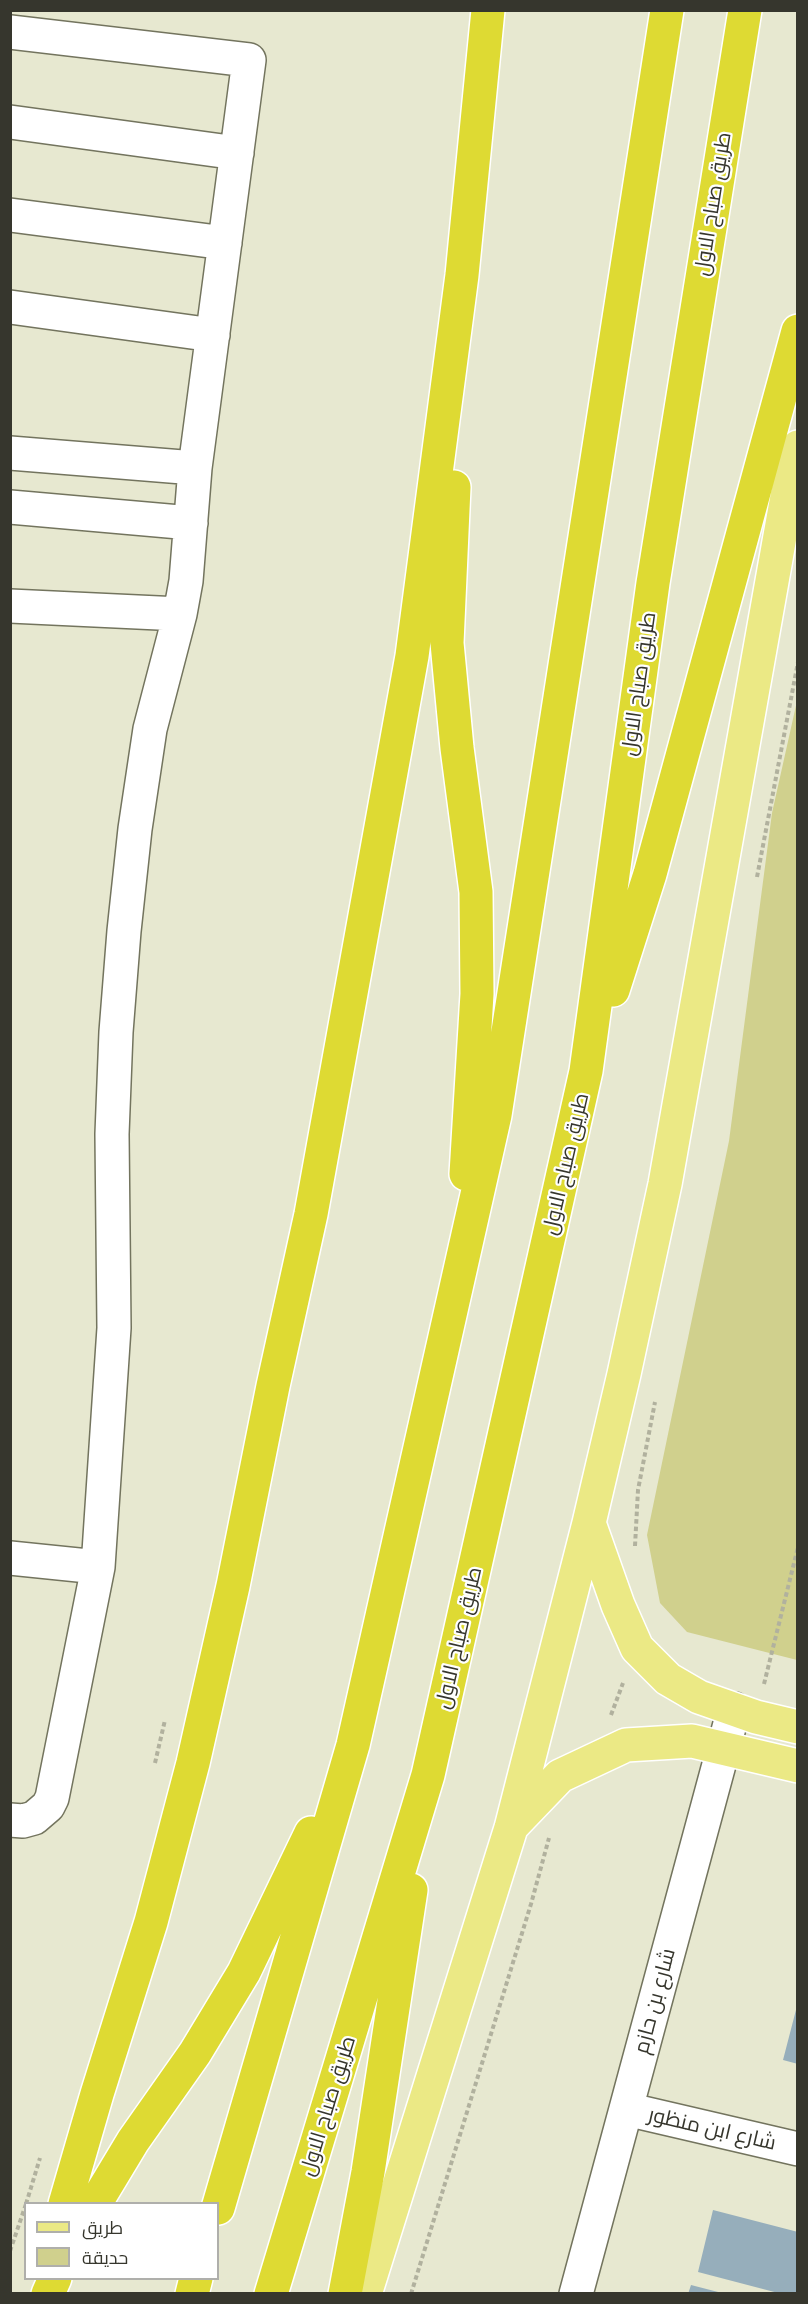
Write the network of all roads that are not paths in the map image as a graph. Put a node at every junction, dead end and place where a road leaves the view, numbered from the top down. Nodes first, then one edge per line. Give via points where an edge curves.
1 (488, 10) edge
2 (667, 10) edge
3 (745, 10) edge
4 (10, 32) edge
5 (10, 122) edge
6 (237, 153) junction
7 (10, 215) edge
8 (225, 243) junction
9 (462, 275) junction
10 (10, 308) edge
11 (798, 331) edge
12 (213, 335) junction
13 (798, 447) edge
14 (10, 453) edge
15 (195, 468) junction
16 (10, 507) edge
17 (191, 523) junction
18 (10, 606) edge
19 (180, 614) junction
20 (586, 1071) junction
21 (462, 1259) junction
22 (589, 1523) junction
23 (10, 1558) edge
24 (98, 1567) junction
25 (745, 1713) junction
26 (798, 1727) edge
27 (353, 1745) junction
28 (724, 1747) junction
29 (798, 1766) edge
30 (428, 1775) junction
31 (10, 1820) edge
32 (511, 1828) junction
33 (626, 2109) junction
34 (798, 2149) edge
35 (66, 2202) edge
36 (96, 2202) edge
37 (219, 2205) edge
38 (54, 2280) edge
39 (48, 2294) edge
40 (271, 2294) edge
41 (345, 2294) edge
42 (365, 2294) edge
43 (576, 2294) edge

1 - 9 highway
2 - 21 highway via 496,1104
3 - 20 highway, طريق صباح الاول via 653,583
4 - 6 street via 249,60
5 - 6 street
6 - 8 street
7 - 8 street
8 - 12 street
9 - 21 highway via 447,643 476,892 477,994
9 - 35 highway via 412,656 311,1214 193,1762 152,1922
10 - 12 street
11 - 20 highway via 650,874
12 - 15 street
13 - 22 main road via 665,1184
14 - 15 street
15 - 17 street
16 - 17 street
17 - 19 street
18 - 19 street
19 - 24 street via 150,729 124,931 112,1134 114,1328
20 - 30 highway, طريق صباح الاول
21 - 27 highway
22 - 25 main road via 637,1648 668,1679 699,1697
22 - 32 main road
23 - 24 street
24 - 31 street via 52,1798 34,1818
25 - 26 main road
25 - 28 street, شارع بن حازم
27 - 36 highway via 244,1972
27 - 37 highway
28 - 29 main road
28 - 32 main road via 692,1741 626,1745 560,1776
28 - 33 street, شارع بن حازم
30 - 40 highway, طريق صباح الاول
30 - 41 highway via 368,2172
32 - 42 main road
33 - 34 street, شارع ابن منظور
33 - 43 street, شارع بن حازم
38 - 39 highway

